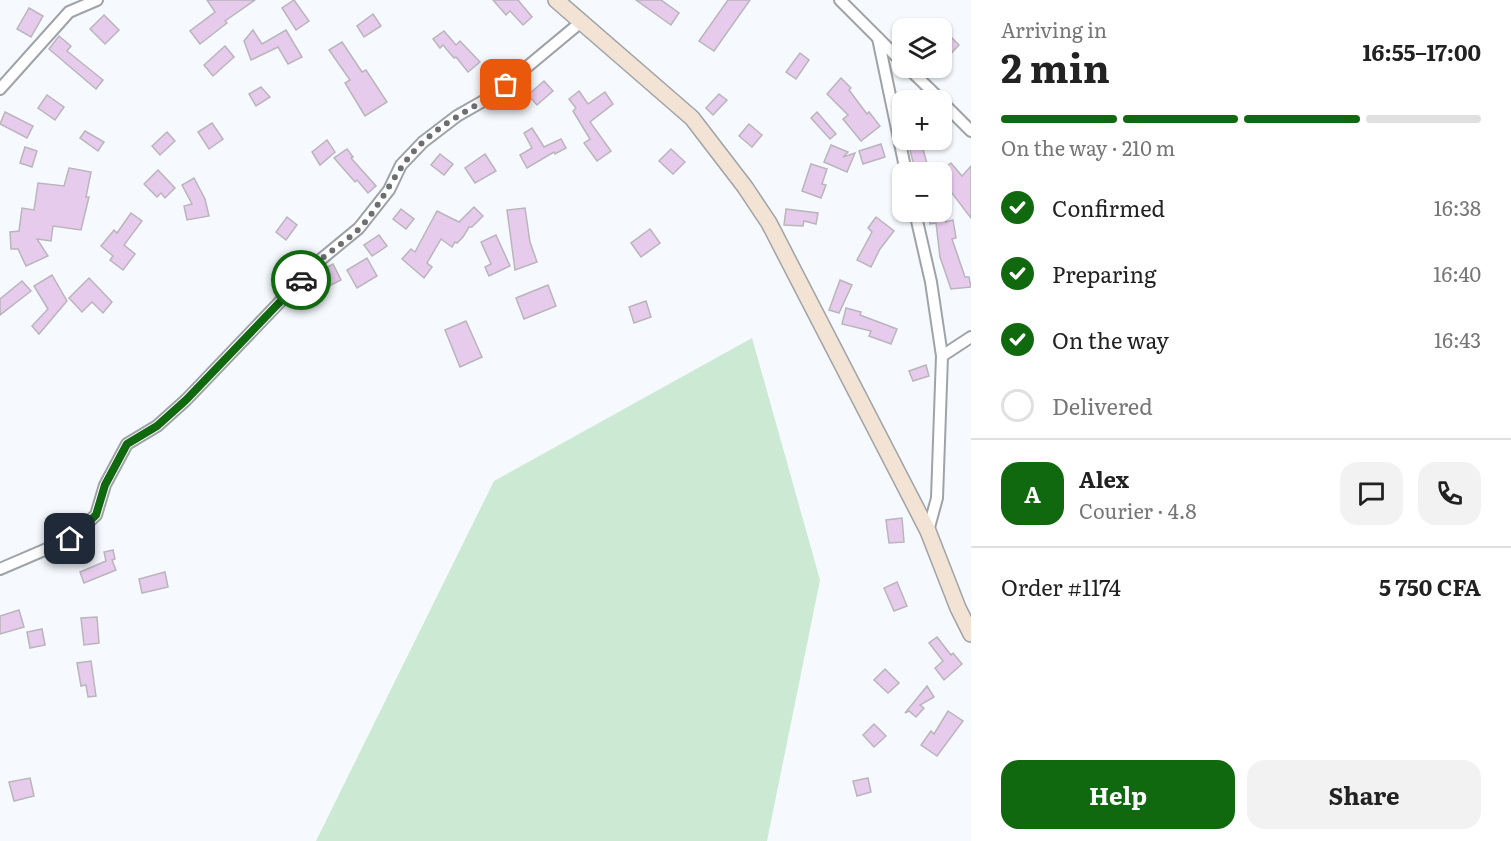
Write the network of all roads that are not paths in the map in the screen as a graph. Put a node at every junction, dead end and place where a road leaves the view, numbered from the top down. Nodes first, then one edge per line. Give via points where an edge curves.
1 (97, 0) edge
2 (556, 0) edge
3 (840, 0) edge
4 (581, 22) junction
5 (878, 38) junction
6 (892, 52) edge
7 (918, 78) edge
8 (0, 89) edge
9 (930, 90) edge
10 (952, 112) edge
11 (971, 130) edge
12 (904, 162) edge
13 (917, 222) edge
14 (971, 337) edge
15 (942, 356) junction
16 (928, 531) junction
17 (0, 569) edge
18 (971, 634) edge

1 - 8 street via 69,12
2 - 4 street
3 - 5 street
4 - 16 street via 692,118 745,187 769,223
4 - 17 street via 492,96 423,142 401,165 388,190 359,228 319,261 186,400 157,426 127,444 105,485 96,515 70,539
5 - 6 street
5 - 12 street
7 - 9 street
10 - 11 street
13 - 15 street
14 - 15 street
15 - 16 street via 937,498
16 - 18 street

